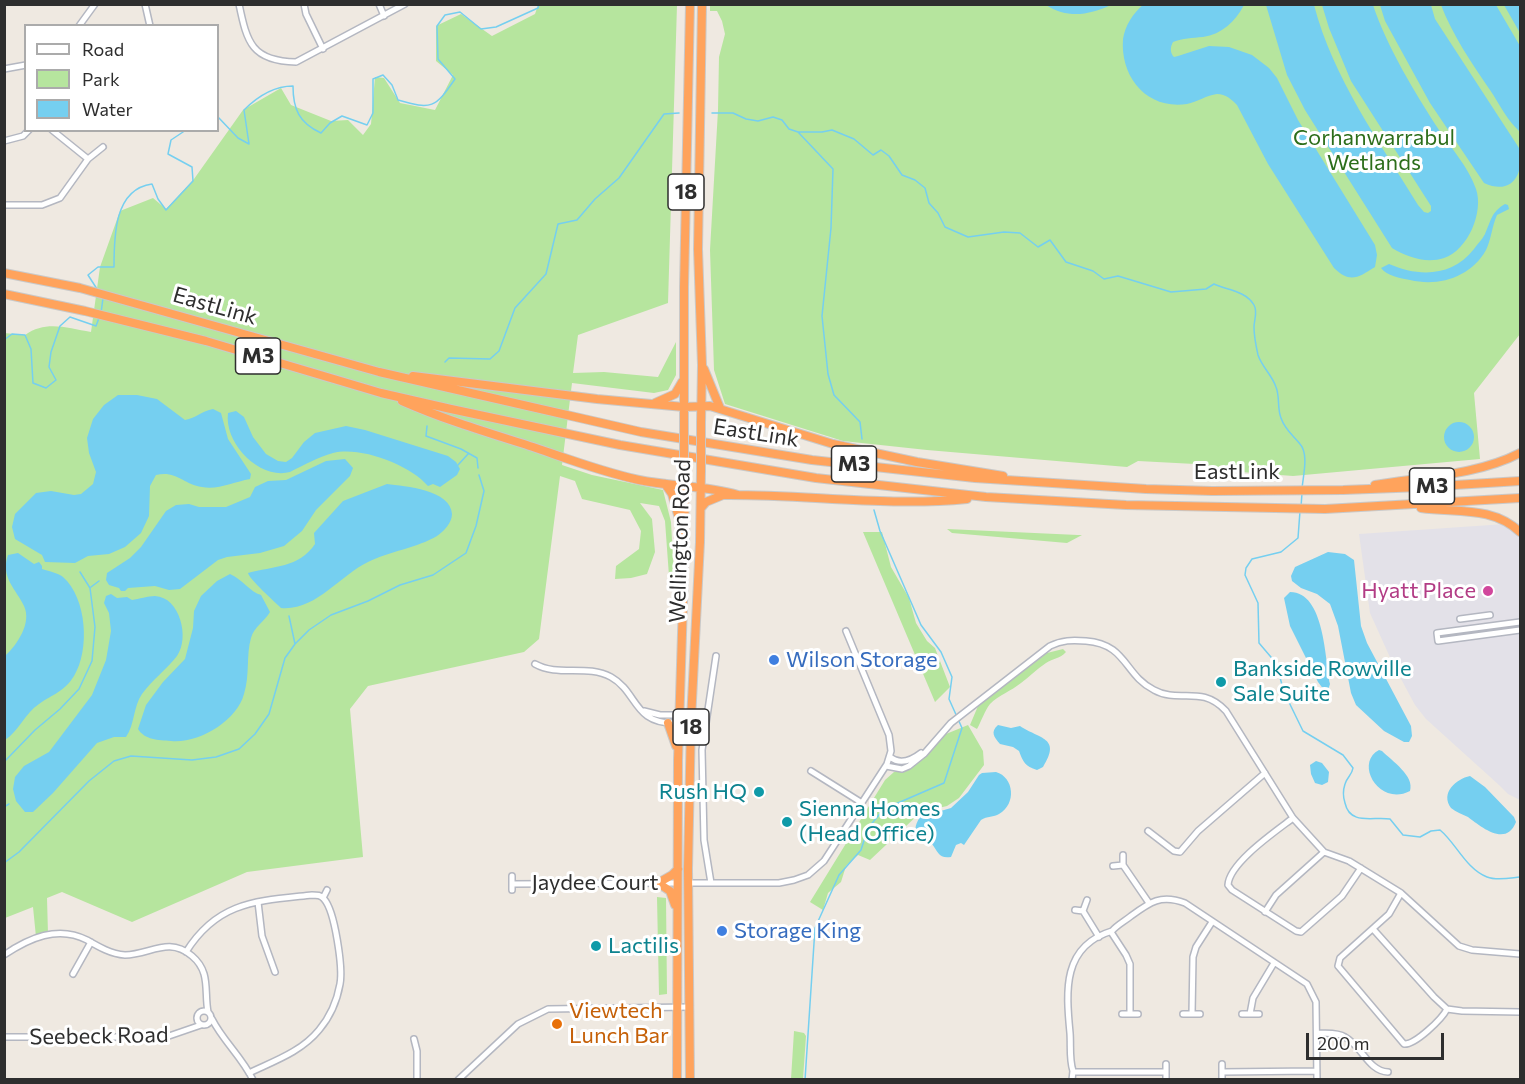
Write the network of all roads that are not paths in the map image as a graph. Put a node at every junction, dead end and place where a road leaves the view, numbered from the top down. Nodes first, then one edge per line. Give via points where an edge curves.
1 (95, 4) edge
2 (145, 4) edge
3 (238, 4) edge
4 (304, 4) edge
5 (379, 4) edge
6 (405, 4) edge
7 (690, 9) edge
8 (702, 9) edge
9 (384, 16) junction
10 (80, 24) edge
11 (150, 24) edge
12 (323, 49) junction
13 (24, 65) edge
14 (4, 69) edge
15 (27, 132) edge
16 (54, 132) edge
17 (4, 141) edge
18 (103, 147) dead end
19 (88, 159) junction
20 (686, 183) junction
21 (699, 184) junction
22 (4, 205) edge
23 (4, 273) edge
24 (4, 294) edge
25 (702, 365) junction
26 (379, 372) junction
27 (684, 377) junction
28 (381, 393) junction
29 (651, 404) junction
30 (684, 406) junction
31 (697, 406) junction
32 (720, 408) junction
33 (684, 419) junction
34 (1521, 453) edge
35 (1019, 480) junction
36 (1521, 480) edge
37 (665, 484) junction
38 (693, 487) junction
39 (1343, 490) junction
40 (738, 495) junction
41 (986, 497) junction
42 (1521, 498) edge
43 (1399, 505) junction
44 (701, 508) junction
45 (1521, 532) edge
46 (685, 539) junction
47 (1490, 615) dead end
48 (1460, 619) dead end
49 (1521, 622) edge
50 (1473, 628) junction
51 (846, 630) dead end
52 (1521, 630) edge
53 (1474, 636) junction
54 (716, 656) dead end
55 (535, 664) dead end
56 (641, 711) junction
57 (679, 719) junction
58 (691, 720) junction
59 (668, 723) junction
60 (930, 747) junction
61 (890, 757) junction
62 (678, 760) junction
63 (886, 766) junction
64 (811, 771) dead end
65 (1265, 773) junction
66 (862, 803) junction
67 (1293, 818) junction
68 (1148, 831) dead end
69 (1324, 852) junction
70 (1123, 855) dead end
71 (1123, 865) junction
72 (1113, 866) dead end
73 (1361, 868) junction
74 (678, 869) junction
75 (512, 876) dead end
76 (658, 883) junction
77 (678, 883) junction
78 (688, 883) junction
79 (711, 883) junction
80 (327, 890) dead end
81 (1401, 893) junction
82 (323, 898) junction
83 (1087, 900) dead end
84 (258, 902) junction
85 (1149, 903) junction
86 (1075, 910) dead end
87 (1083, 911) junction
88 (1265, 912) junction
89 (677, 915) junction
90 (1212, 922) junction
91 (1373, 929) junction
92 (1111, 932) junction
93 (1099, 937) junction
94 (91, 942) junction
95 (186, 952) junction
96 (1521, 954) edge
97 (4, 955) edge
98 (1274, 963) junction
99 (275, 972) dead end
100 (73, 974) dead end
101 (206, 1001) junction
102 (677, 1007) junction
103 (690, 1007) junction
104 (1448, 1009) junction
105 (208, 1012) junction
106 (1521, 1012) edge
107 (1122, 1014) dead end
108 (1130, 1014) junction
109 (1138, 1014) dead end
110 (1183, 1014) dead end
111 (1191, 1014) junction
112 (1200, 1014) dead end
113 (1242, 1014) dead end
114 (1250, 1014) junction
115 (1259, 1014) dead end
116 (199, 1015) junction
117 (212, 1019) junction
118 (204, 1025) junction
119 (191, 1027) junction
120 (217, 1029) junction
121 (1317, 1034) junction
122 (4, 1037) edge
123 (414, 1039) dead end
124 (1166, 1064) dead end
125 (1222, 1064) dead end
126 (1315, 1071) junction
127 (1073, 1072) junction
128 (1166, 1072) junction
129 (1222, 1072) junction
130 (1388, 1072) dead end
131 (249, 1073) junction
132 (253, 1080) edge
133 (417, 1080) edge
134 (458, 1080) edge
135 (677, 1080) edge
136 (690, 1080) edge
137 (1072, 1080) edge
138 (1166, 1080) edge
139 (1222, 1080) edge
140 (1317, 1080) edge

1 - 10 street
2 - 11 street
3 - 12 street via 248,40 261,55 277,62 296,62
4 - 12 street
5 - 9 street
6 - 9 street
7 - 20 highway, Wellington Road / 18
8 - 21 highway, 18
9 - 12 street
13 - 14 street
15 - 17 street
16 - 19 street
18 - 19 street
19 - 22 street via 60,198 42,205
20 - 21 highway
20 - 27 highway, Wellington Road / 18
21 - 25 highway, 18
23 - 26 highway, EastLink / M3 via 136,303
24 - 28 highway, EastLink / M3 via 206,341
25 - 31 highway, 18
25 - 32 highway
26 - 29 highway
26 - 35 highway, EastLink / M3 via 690,441 812,460
27 - 29 highway via 675,394
27 - 30 highway, Wellington Road / 18
28 - 37 highway via 615,474
28 - 41 highway, EastLink / M3 via 691,459
29 - 30 highway
30 - 31 highway
30 - 33 highway, Wellington Road / 18
31 - 32 highway
31 - 33 highway
31 - 38 highway, Wellington Road, bridge via 701,420 701,473
32 - 35 highway via 833,444
33 - 38 highway, Wellington Road / 18, bridge via 684,472
34 - 39 highway via 1482,467
35 - 39 highway, EastLink / M3 via 1146,489
36 - 39 highway, EastLink / M3
37 - 38 highway
37 - 46 highway via 672,494
38 - 40 highway
38 - 44 highway, Wellington Road / 18
38 - 46 highway, Wellington Road / 18
40 - 41 highway via 945,501
40 - 44 highway via 713,498
41 - 43 highway, EastLink / M3 via 1286,509
42 - 43 highway, EastLink / M3
43 - 45 highway via 1483,512
44 - 58 highway, Wellington Road / 18
46 - 57 highway, Wellington Road / 18
47 - 48 street
49 - 50 street
50 - 53 street
50 - 53 street via 1437,633 1438,641
51 - 61 street via 890,735
52 - 53 street
54 - 79 street via 702,750 704,840
55 - 56 street via 545,670 607,675 619,682
56 - 57 street via 675,715
56 - 59 street
57 - 58 highway
57 - 59 street
57 - 62 highway, Wellington Road / 18
58 - 78 highway, Wellington Road / 18
59 - 62 highway
60 - 61 street via 907,761
60 - 63 street via 909,766
60 - 65 street via 951,723 1050,646 1071,640 1100,642 1111,647 1153,690 1209,697 1218,702
61 - 63 street
62 - 74 highway, Wellington Road / 18
63 - 66 street
64 - 66 street
65 - 67 street
65 - 68 street via 1198,831 1180,852
66 - 79 street via 824,861 808,875 779,883
67 - 69 street
67 - 88 street via 1242,861 1229,879 1232,890
69 - 73 street
69 - 88 street via 1276,895
70 - 71 street
71 - 72 street
71 - 85 street
73 - 81 street
73 - 88 street via 1342,896 1301,932
74 - 76 highway
74 - 77 highway, Wellington Road / 18
75 - 76 street, Jaydee Court via 512,887
76 - 77 street, Jaydee Court
76 - 89 highway via 670,891
77 - 78 highway
77 - 89 highway, Wellington Road / 18
78 - 79 street
78 - 103 highway, Wellington Road / 18
80 - 82 street
81 - 91 street via 1389,914
81 - 96 street via 1459,946
82 - 84 street via 310,895
82 - 131 street via 341,962 334,1006 320,1030 304,1045
83 - 87 street
84 - 95 street via 219,916 199,933
84 - 99 street via 262,936
85 - 90 street via 1168,899 1181,902
85 - 92 street
86 - 87 street
87 - 93 street
89 - 102 highway, Wellington Road / 18
90 - 98 street
90 - 111 street via 1192,957
91 - 104 street
91 - 104 street via 1337,963 1402,1042 1412,1043
92 - 93 street
92 - 108 street via 1130,964
93 - 127 street via 1078,955 1069,973 1067,1011
94 - 95 street via 124,954 161,947
94 - 97 street via 75,935 52,933
94 - 100 street
95 - 101 street via 203,970
98 - 114 street via 1253,998
98 - 121 street via 1301,978 1312,990 1317,1002
101 - 105 street
101 - 116 street, Seebeck Road
102 - 103 street
102 - 134 street via 548,1010 518,1024
102 - 135 highway, Wellington Road / 18
103 - 136 highway, Wellington Road / 18
104 - 106 street
105 - 116 street
105 - 117 street
107 - 108 street
108 - 109 street
110 - 111 street
111 - 112 street
113 - 114 street
114 - 115 street
116 - 118 street
116 - 119 street, Seebeck Road
117 - 118 street
117 - 120 street
118 - 119 street, Seebeck Road
118 - 120 street
119 - 122 street, Seebeck Road via 166,1037
120 - 131 street
121 - 126 street
121 - 130 street via 1345,1037 1377,1070
123 - 133 street
124 - 128 street
125 - 129 street
126 - 129 street
126 - 140 street
127 - 128 street
127 - 137 street
128 - 138 street
129 - 139 street
131 - 132 street

